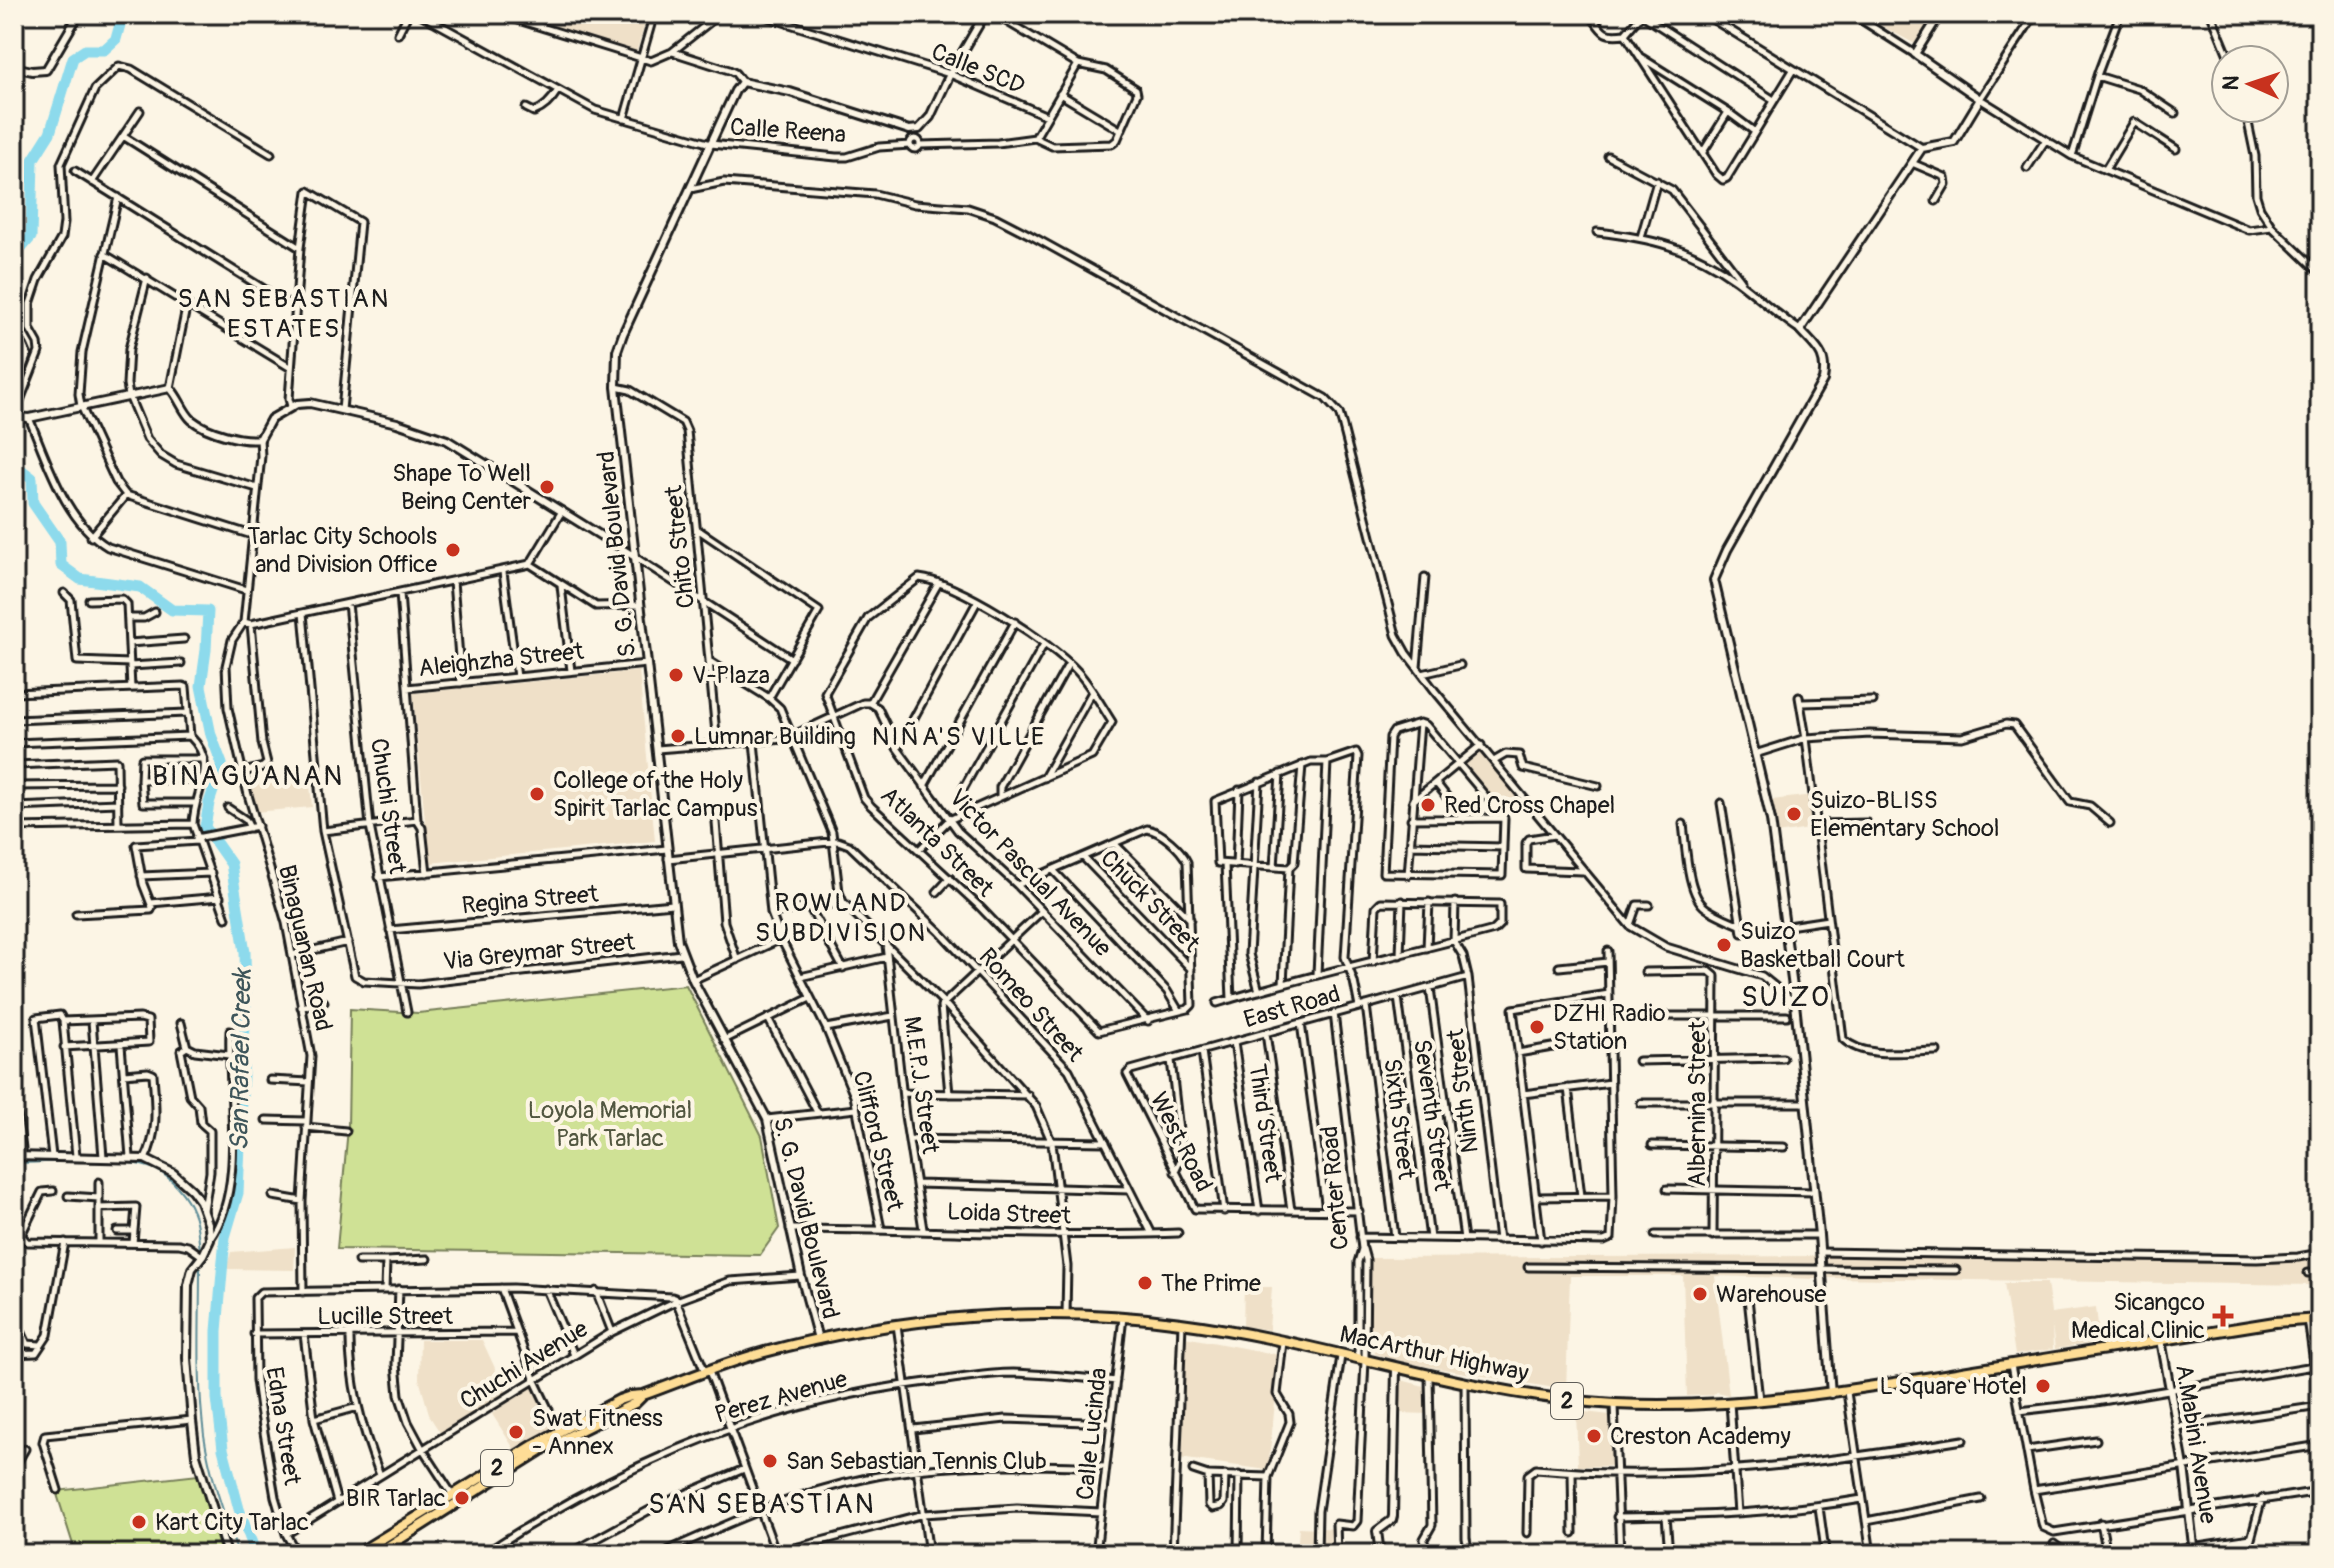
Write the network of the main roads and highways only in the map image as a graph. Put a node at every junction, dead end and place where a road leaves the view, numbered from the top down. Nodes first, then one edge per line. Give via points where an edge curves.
1 (2320, 1319) edge
2 (643, 1395) junction
3 (371, 1552) edge
4 (357, 1554) edge

1 - 2 highway, MacArthur Highway / 2 via 1831,1394 1730,1403 1614,1404 1555,1400 1182,1323 1066,1315 974,1316 818,1339 757,1354
2 - 3 highway, MacArthur Highway / 2
2 - 3 highway, MacArthur Highway / 2 via 619,1400 559,1431 452,1494
3 - 4 highway, MacArthur Highway / 2

